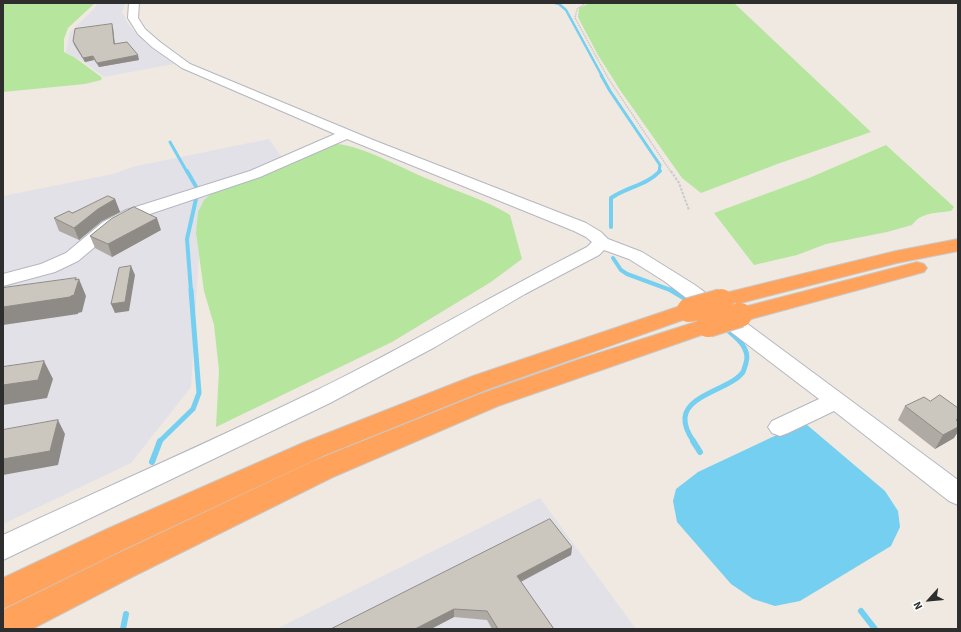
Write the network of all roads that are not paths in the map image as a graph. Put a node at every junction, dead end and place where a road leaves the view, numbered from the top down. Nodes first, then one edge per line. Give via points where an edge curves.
1 (134, 3) edge
2 (347, 134) junction
3 (601, 243) junction
4 (958, 245) edge
5 (958, 260) edge
6 (3, 280) edge
7 (698, 317) junction
8 (836, 400) junction
9 (780, 427) dead end
10 (958, 494) edge
11 (3, 548) edge
12 (3, 594) edge
13 (3, 627) edge

1 - 2 street via 133,18 139,27 161,50 186,66
2 - 3 street via 580,227 600,239
2 - 6 street via 249,176 132,214 109,226 72,257 48,268
3 - 8 street via 623,249 680,283
3 - 11 street via 593,251 322,397
4 - 7 highway, bridge via 896,257 721,301
5 - 7 highway, bridge via 913,269 740,315
7 - 12 highway via 482,382 314,449 118,538
7 - 13 highway via 588,365 490,400 323,469
8 - 9 street
8 - 10 street

